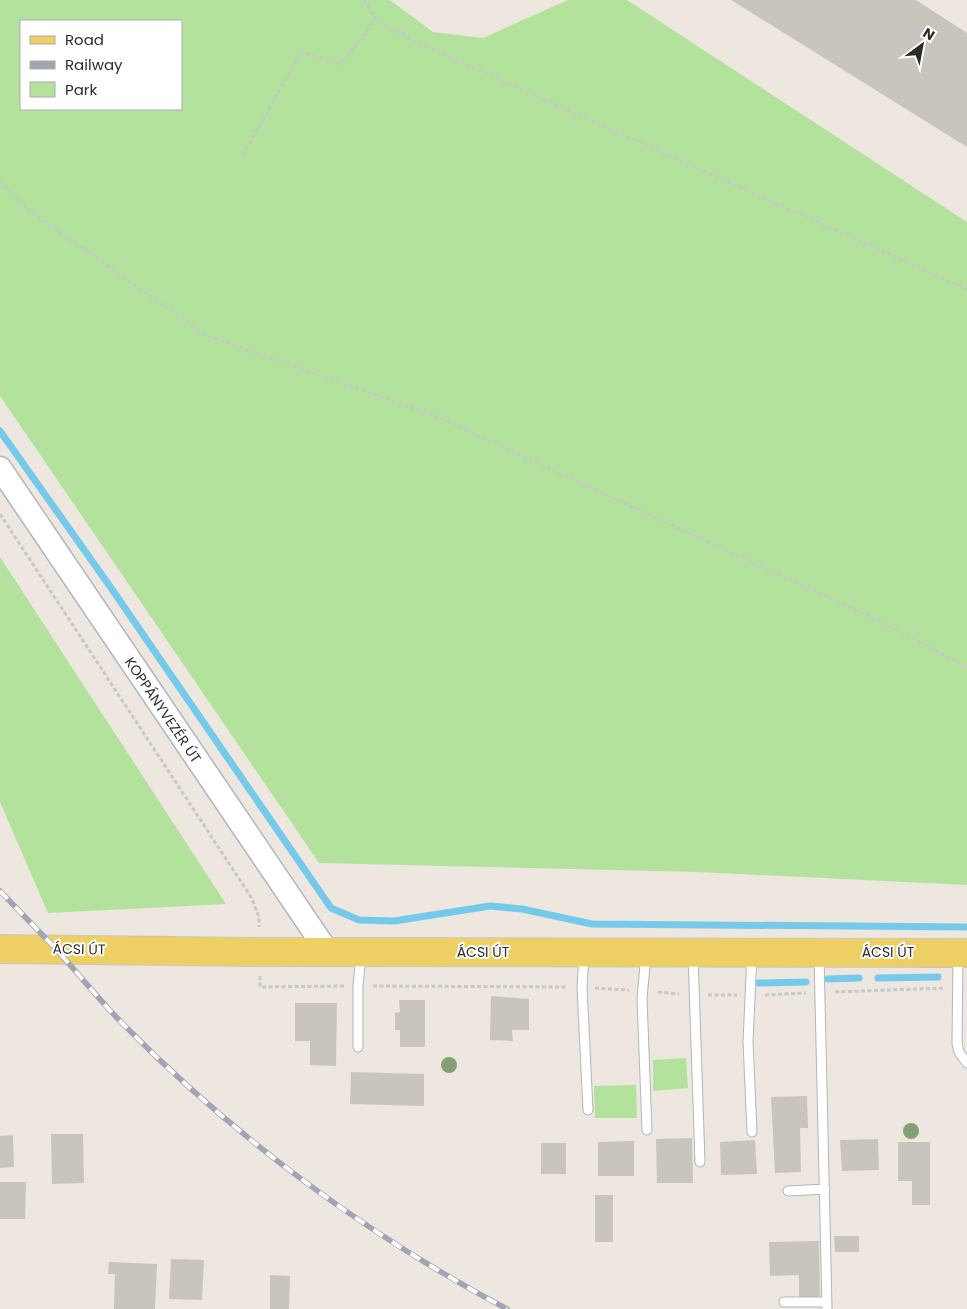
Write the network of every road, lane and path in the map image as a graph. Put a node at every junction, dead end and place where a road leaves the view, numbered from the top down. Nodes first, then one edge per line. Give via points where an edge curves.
1 (364, 0) edge
2 (376, 19) junction
3 (244, 155) dead end
4 (0, 181) edge
5 (967, 289) edge
6 (0, 468) edge
7 (0, 514) edge
8 (967, 668) edge
9 (0, 949) edge
10 (327, 951) junction
11 (361, 951) junction
12 (261, 952) junction
13 (584, 952) junction
14 (646, 952) junction
15 (693, 952) junction
16 (752, 952) junction
17 (819, 952) junction
18 (962, 953) edge
19 (358, 1047) dead end
20 (967, 1063) edge
21 (588, 1110) dead end
22 (647, 1130) dead end
23 (752, 1132) dead end
24 (700, 1162) dead end
25 (826, 1189) junction
26 (788, 1191) dead end
27 (784, 1302) dead end
28 (827, 1306) edge

1 - 2 path
2 - 3 path via 341,64 302,52
2 - 5 path via 408,38
4 - 8 path via 30,212 205,335 438,417 877,620
6 - 10 street, KOPPÁNYVEZÉR ÚT
7 - 12 path via 251,897 258,918
9 - 12 main road, ÁCSI ÚT
10 - 11 main road, ÁCSI ÚT
10 - 12 main road, ÁCSI ÚT
11 - 13 main road, ÁCSI ÚT
11 - 19 lane
13 - 14 main road, ÁCSI ÚT
13 - 21 lane via 582,987
14 - 15 main road, ÁCSI ÚT
14 - 22 lane via 642,998
15 - 16 main road, ÁCSI ÚT
15 - 24 lane
16 - 17 main road, ÁCSI ÚT
16 - 23 lane via 748,1042
17 - 18 main road, ÁCSI ÚT
17 - 25 lane
18 - 20 lane via 957,1043
25 - 26 lane
25 - 28 lane
27 - 28 lane

